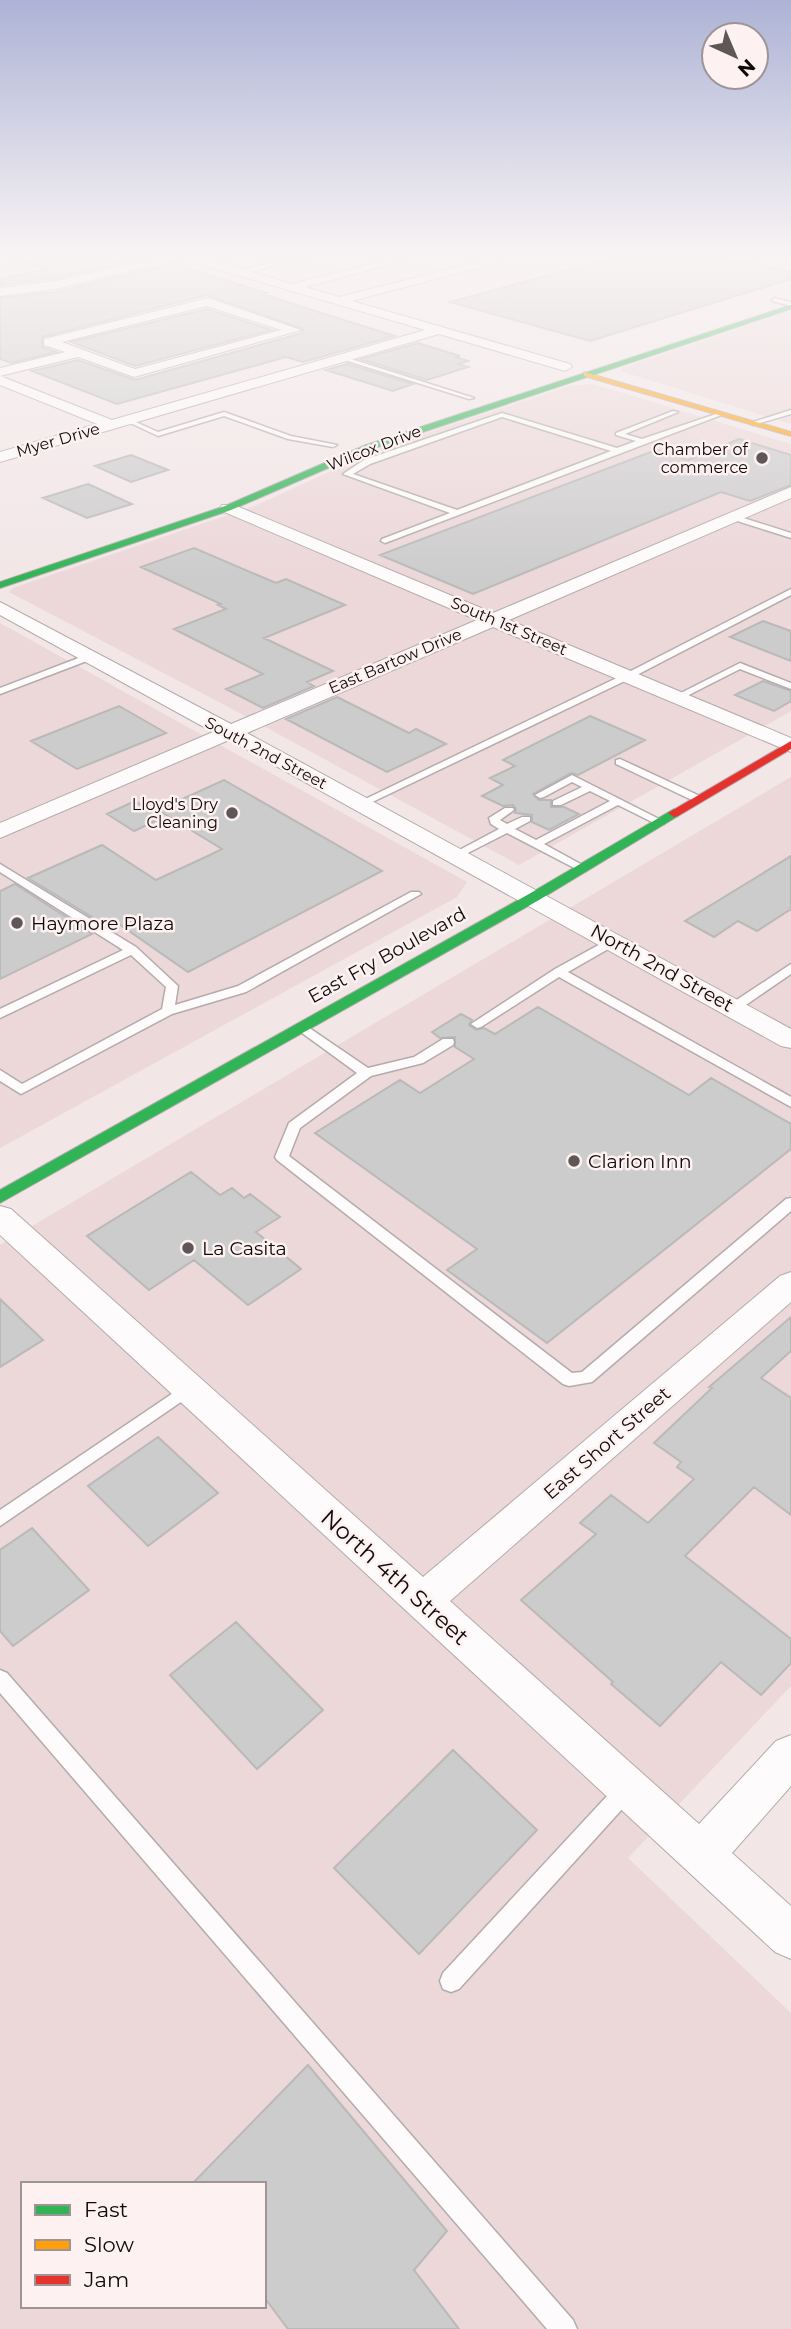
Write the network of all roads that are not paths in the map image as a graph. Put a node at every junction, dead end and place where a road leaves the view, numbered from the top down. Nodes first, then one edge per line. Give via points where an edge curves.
1 (47, 361) edge
2 (100, 361) edge
3 (180, 361) edge
4 (334, 361) edge
5 (352, 361) edge
6 (544, 361) edge
7 (585, 361) edge
8 (631, 361) edge
9 (565, 367) junction
10 (0, 372) edge
11 (590, 375) junction
12 (0, 380) edge
13 (471, 398) junction
14 (676, 412) dead end
15 (791, 412) edge
16 (722, 414) junction
17 (127, 420) junction
18 (754, 423) junction
19 (111, 425) junction
20 (791, 434) edge
21 (642, 441) junction
22 (333, 445) junction
23 (618, 451) junction
24 (0, 457) edge
25 (791, 492) edge
26 (228, 508) junction
27 (457, 513) junction
28 (734, 517) junction
29 (791, 524) edge
30 (776, 531) junction
31 (791, 536) edge
32 (385, 541) dead end
33 (52, 550) dead end
34 (0, 584) edge
35 (791, 592) edge
36 (0, 608) edge
37 (495, 619) junction
38 (89, 657) junction
39 (628, 676) junction
40 (791, 687) edge
41 (0, 691) edge
42 (678, 697) junction
43 (228, 733) junction
44 (790, 745) edge
45 (620, 762) dead end
46 (590, 787) junction
47 (540, 795) dead end
48 (698, 799) junction
49 (618, 801) junction
50 (557, 803) dead end
51 (360, 804) junction
52 (509, 810) dead end
53 (526, 819) dead end
54 (660, 822) junction
55 (506, 829) junction
56 (0, 831) edge
57 (536, 844) junction
58 (456, 855) junction
59 (582, 869) junction
60 (2, 871) edge
61 (415, 894) dead end
62 (534, 897) junction
63 (614, 941) junction
64 (132, 950) junction
65 (791, 968) edge
66 (559, 972) junction
67 (733, 1008) junction
68 (168, 1011) junction
69 (0, 1014) edge
70 (477, 1024) dead end
71 (302, 1027) junction
72 (791, 1040) edge
73 (448, 1042) dead end
74 (366, 1073) junction
75 (0, 1074) edge
76 (791, 1104) edge
77 (0, 1197) edge
78 (791, 1203) edge
79 (0, 1217) edge
80 (791, 1284) edge
81 (188, 1389) junction
82 (0, 1519) edge
83 (422, 1602) junction
84 (0, 1679) edge
85 (791, 1755) edge
86 (627, 1787) junction
87 (701, 1854) junction
88 (791, 1936) edge
89 (451, 1982) dead end
90 (564, 2329) edge

1 - 10 street
2 - 3 street via 134,373
4 - 17 street, Myer Drive
5 - 13 lane
6 - 9 street
7 - 9 street, Wilcox Drive
8 - 11 street, Wilcox Drive
9 - 11 street
9 - 13 street, Wilcox Drive
11 - 16 street
11 - 26 street, Wilcox Drive via 369,447
12 - 19 street
13 - 22 street, Wilcox Drive
14 - 21 lane via 618,434
15 - 18 lane
16 - 18 street
16 - 21 lane
17 - 19 street, Myer Drive
17 - 22 lane via 158,434 224,414 290,438
18 - 20 street
19 - 24 street, Myer Drive
21 - 23 lane
22 - 33 street, Wilcox Drive via 209,499
23 - 27 lane
23 - 27 lane via 502,415 367,462 347,474
25 - 28 street, East Bartow Drive
26 - 34 street, Wilcox Drive
26 - 37 street, South 1st Street
27 - 32 lane
28 - 30 lane
28 - 37 street, East Bartow Drive
29 - 30 lane
30 - 31 lane
35 - 39 lane
36 - 38 street, South 2nd Street
37 - 39 street, South 1st Street
37 - 43 street, East Bartow Drive
38 - 41 lane
38 - 43 street, South 2nd Street
39 - 42 street, South 1st Street
39 - 51 lane
40 - 42 lane via 740,666
42 - 44 street, South 1st Street
43 - 51 street, South 2nd Street
43 - 56 street, East Bartow Drive
44 - 48 street, East Fry Boulevard
45 - 48 lane
46 - 47 lane via 572,778
46 - 49 lane
46 - 50 lane
48 - 54 street, East Fry Boulevard
49 - 54 lane
49 - 57 lane
51 - 58 street, South 2nd Street
52 - 55 lane via 494,818
53 - 55 lane
54 - 59 street, East Fry Boulevard
55 - 57 lane
55 - 58 lane
57 - 59 lane
58 - 62 street, South 2nd Street
59 - 62 street, East Fry Boulevard
60 - 64 lane
61 - 68 lane via 242,989
62 - 63 street, North 2nd Street
62 - 71 street, East Fry Boulevard
63 - 66 lane
63 - 67 street, North 2nd Street
64 - 68 lane via 172,986
64 - 69 lane
65 - 67 lane
66 - 70 lane
66 - 76 lane
67 - 72 street, North 2nd Street
68 - 75 lane via 21,1090
71 - 74 lane
71 - 77 street, East Fry Boulevard
73 - 74 lane via 418,1060
74 - 78 lane via 294,1126 282,1157 569,1380 586,1378
79 - 81 street, North 4th Street
80 - 83 street, East Short Street
81 - 82 lane
81 - 83 street, North 4th Street
83 - 86 street, North 4th Street
84 - 90 lane
85 - 87 street
86 - 87 street, North 4th Street
86 - 89 lane
87 - 88 street, North 4th Street

